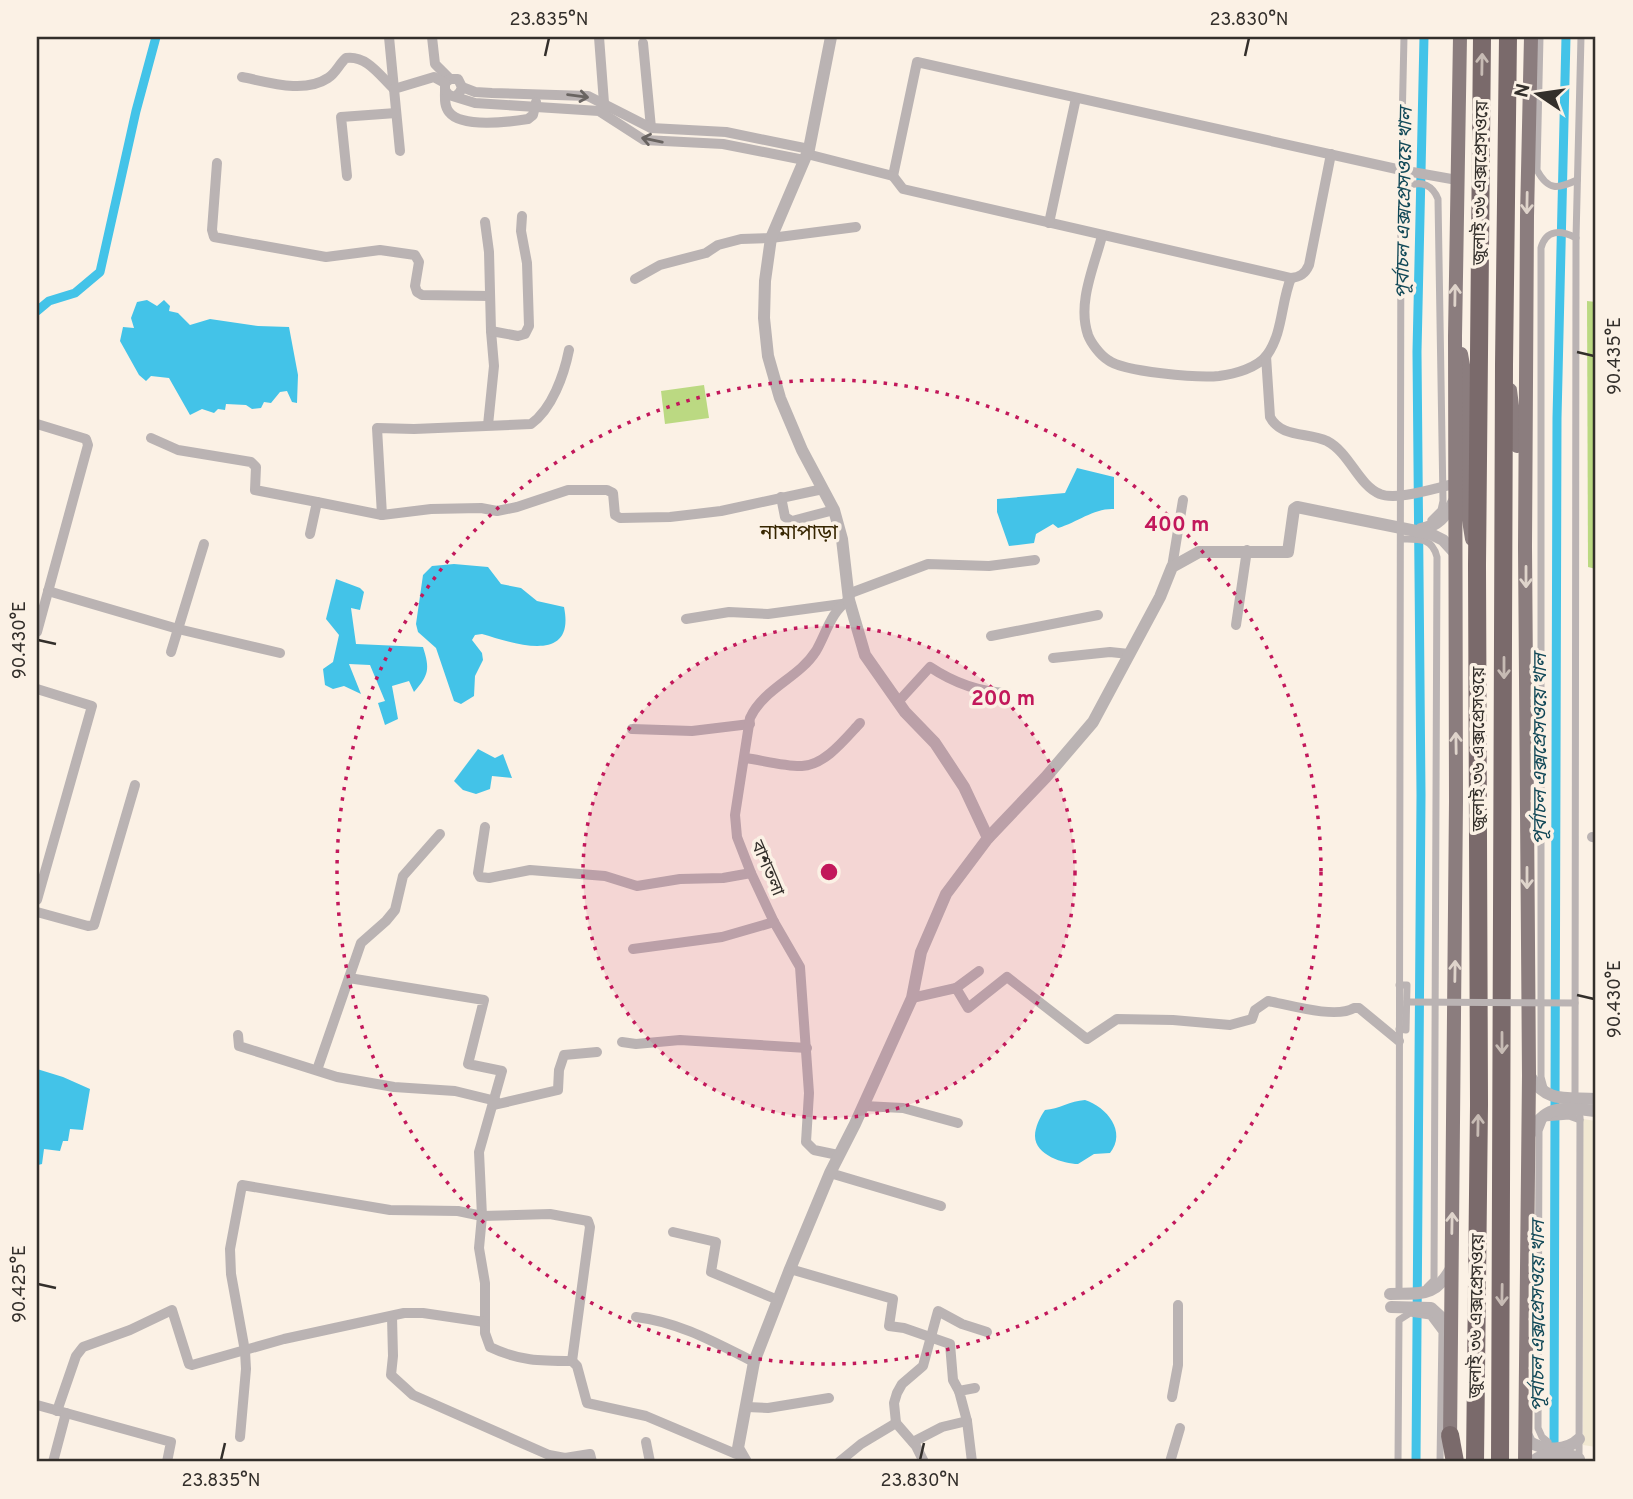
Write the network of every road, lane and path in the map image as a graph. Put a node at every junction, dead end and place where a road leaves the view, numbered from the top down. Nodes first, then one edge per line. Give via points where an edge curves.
1 (390, 37) edge
2 (432, 37) edge
3 (599, 37) edge
4 (831, 37) edge
5 (1404, 37) edge
6 (1460, 37) edge
7 (1482, 37) edge
8 (1508, 37) edge
9 (1531, 37) edge
10 (1540, 37) edge
11 (1581, 37) edge
12 (643, 43) dead end
13 (242, 77) dead end
14 (446, 84) junction
15 (394, 89) junction
16 (459, 91) junction
17 (1076, 98) junction
18 (536, 101) junction
19 (604, 103) junction
20 (396, 113) junction
21 (632, 118) junction
22 (626, 128) junction
23 (651, 128) junction
24 (726, 132) junction
25 (689, 136) junction
26 (723, 144) junction
27 (400, 151) dead end
28 (807, 154) junction
29 (1331, 154) junction
30 (217, 163) dead end
31 (1406, 171) junction
32 (347, 176) dead end
33 (892, 176) junction
34 (1457, 180) junction
35 (1577, 180) junction
36 (1401, 200) junction
37 (522, 216) dead end
38 (485, 222) dead end
39 (1049, 223) junction
40 (856, 227) dead end
41 (1102, 236) junction
42 (771, 238) junction
43 (1576, 238) junction
44 (1291, 278) junction
45 (635, 279) dead end
46 (490, 296) junction
47 (491, 331) junction
48 (1455, 337) junction
49 (569, 350) dead end
50 (1266, 356) junction
51 (1504, 365) junction
52 (37, 424) edge
53 (488, 425) junction
54 (151, 438) dead end
55 (1454, 484) junction
56 (823, 489) junction
57 (781, 497) junction
58 (1184, 500) dead end
59 (1454, 500) junction
60 (317, 502) junction
61 (834, 510) junction
62 (382, 514) junction
63 (1437, 520) junction
64 (1417, 530) junction
65 (310, 534) dead end
66 (1401, 534) junction
67 (204, 544) dead end
68 (1525, 547) junction
69 (1247, 550) junction
70 (1454, 552) junction
71 (1035, 561) dead end
72 (1477, 565) junction
73 (1172, 567) junction
74 (48, 591) junction
75 (846, 600) junction
76 (1098, 615) dead end
77 (686, 619) dead end
78 (1236, 625) dead end
79 (178, 629) junction
80 (37, 632) edge
81 (991, 636) dead end
82 (171, 652) dead end
83 (280, 653) dead end
84 (1129, 654) junction
85 (1053, 658) dead end
86 (37, 689) edge
87 (1007, 693) dead end
88 (898, 702) junction
89 (860, 723) dead end
90 (750, 724) junction
91 (632, 729) dead end
92 (746, 758) junction
93 (135, 785) dead end
94 (485, 827) dead end
95 (440, 834) dead end
96 (988, 838) junction
97 (751, 873) junction
98 (37, 900) edge
99 (37, 912) edge
100 (774, 922) junction
101 (633, 949) dead end
102 (979, 971) dead end
103 (349, 978) junction
104 (1576, 984) junction
105 (1399, 985) junction
106 (956, 988) junction
107 (912, 998) junction
108 (1406, 1002) junction
109 (1575, 1003) junction
110 (1576, 1022) junction
111 (238, 1035) dead end
112 (1399, 1035) junction
113 (622, 1042) dead end
114 (807, 1048) junction
115 (597, 1052) dead end
116 (317, 1070) junction
117 (1529, 1075) junction
118 (1547, 1093) junction
119 (1596, 1099) edge
120 (495, 1103) junction
121 (1574, 1104) junction
122 (864, 1106) junction
123 (1596, 1111) edge
124 (1545, 1116) junction
125 (957, 1123) dead end
126 (1527, 1140) junction
127 (838, 1155) junction
128 (830, 1173) junction
129 (941, 1206) dead end
130 (482, 1216) junction
131 (673, 1233) dead end
132 (1452, 1267) junction
133 (790, 1269) junction
134 (1437, 1283) junction
135 (1395, 1296) junction
136 (778, 1300) junction
137 (1178, 1305) dead end
138 (1435, 1315) junction
139 (392, 1317) junction
140 (636, 1317) dead end
141 (484, 1322) junction
142 (986, 1332) dead end
143 (930, 1338) junction
144 (1452, 1338) junction
145 (245, 1351) junction
146 (572, 1361) junction
147 (754, 1362) junction
148 (975, 1388) dead end
149 (958, 1391) junction
150 (1172, 1397) dead end
151 (829, 1398) dead end
152 (37, 1405) edge
153 (747, 1407) junction
154 (61, 1412) junction
155 (967, 1421) junction
156 (896, 1423) junction
157 (1180, 1428) dead end
158 (1525, 1432) junction
159 (1450, 1435) joint
160 (240, 1437) dead end
161 (646, 1442) dead end
162 (913, 1442) junction
163 (1542, 1444) junction
164 (1576, 1450) edge
165 (739, 1457) edge
166 (52, 1462) edge
167 (167, 1462) edge
168 (592, 1462) edge
169 (650, 1462) edge
170 (839, 1462) edge
171 (924, 1462) edge
172 (972, 1462) edge
173 (1170, 1462) edge
174 (1398, 1462) edge
175 (1440, 1462) edge
176 (1452, 1462) edge
177 (1475, 1462) edge
178 (1500, 1462) edge
179 (1525, 1462) edge
180 (1532, 1462) edge
181 (1546, 1462) edge

1 - 15 street
2 - 14 street via 435,64
3 - 19 street
4 - 28 street
5 - 31 street
6 - 34 main road
72 -> 7 highway, জুলাই ৩৬ এক্সপ্রেসওয়ে
8 - 51 highway, জুলাই ৩৬ এক্সপ্রেসওয়ে
9 -> 68 main road
10 - 35 street via 1537,170 1556,187
11 - 35 street
12 - 23 street
13 - 15 street via 289,85 319,83 346,58 355,57 363,59
14 - 15 street via 434,77
14 - 16 street via 449,95
14 - 16 street via 458,79
14 - 18 street via 444,104 450,114 463,120 527,119 533,115
15 - 20 street
16 - 18 street
17 - 29 street
17 - 33 street via 917,62
17 - 39 street
18 -> 19 street via 564,94
18 - 22 street via 599,111
19 - 21 street
20 - 27 street
20 - 32 street via 341,117
21 - 22 street
21 - 23 street
25 -> 22 street via 664,142 644,140
23 - 25 street
24 - 25 street
24 - 26 street
24 - 28 street
25 - 26 street
26 - 28 street
28 - 33 street
28 - 42 street
29 - 31 street
29 - 44 street via 1308,265 1299,277
30 - 46 street via 214,237 326,257 380,250 415,255 419,262 415,286 422,295
31 - 34 street
31 - 36 street
33 - 39 street via 902,189
48 -> 34 main road
35 - 43 street
36 - 63 street via 1405,188 1415,183 1435,191 1438,199 1443,500
36 - 66 street
37 - 47 street via 529,326 518,336
38 - 46 street
39 - 41 street
40 - 42 street
41 - 44 street
41 - 50 street via 1083,313 1088,335 1108,361 1135,370 1216,376 1243,370
42 - 45 street via 719,245 660,265
42 - 56 street via 764,318 768,356 780,398
43 - 104 street
43 - 118 street via 1557,231 1549,234 1541,248 1541,1077
44 - 50 street via 1275,340
46 - 47 street
47 - 53 street via 494,366
48 - 55 main road
48 - 72 main road via 1464,371 1468,514
49 - 53 street via 539,418 531,424
50 - 55 street via 1274,425 1328,442 1381,495
51 - 68 main road via 1517,432
51 -> 178 highway, জুলাই ৩৬ এক্সপ্রেসওয়ে
52 - 74 street via 77,435 88,445
53 - 62 street via 377,428
54 - 60 street via 178,450 251,462 256,467 255,490
55 - 59 main road
56 - 57 street
56 - 61 street
57 - 61 street via 785,517 792,521
57 - 62 street via 721,511 620,518 607,490 568,490 497,511 431,509
58 - 73 street
59 - 63 street
59 - 70 main road
60 - 62 street
60 - 65 street
61 - 75 street via 842,539
63 - 64 street via 1432,527
64 - 66 street
64 - 70 street via 1443,540
66 - 69 street via 1297,507 1288,552
66 - 105 street
66 - 134 street via 1429,542 1437,556
67 - 79 street
68 -> 117 main road
69 - 73 street via 1199,552
69 - 78 street
132 -> 70 main road
71 - 75 street via 989,566 928,564
177 -> 72 highway, জুলাই ৩৬ এক্সপ্রেসওয়ে
73 - 84 street
74 - 79 street
74 - 80 street
75 - 77 street via 768,614 729,612
75 - 88 street via 865,655
75 - 90 street, বাশতলা via 815,652 766,696
76 - 81 street
79 - 82 street
79 - 83 street
84 - 85 street
84 - 96 street via 1093,722
86 - 98 street via 92,706
87 - 88 street via 968,687 929,667
88 - 96 street via 935,743 964,787
89 - 92 street via 815,762 801,766
90 - 91 street via 692,731
90 - 92 street, বাশতলা
92 - 97 street, বাশতলা via 735,815 737,836
93 - 99 street via 94,925
94 - 97 street via 480,877 530,870 605,876 637,886
95 - 103 street via 402,876 395,909 361,943
96 - 107 street via 946,894 921,952
97 - 100 street, বাশতলা
100 - 101 street via 722,937
100 - 114 street, বাশতলা via 800,967
102 - 106 street
103 - 116 street
103 - 120 street via 484,1000 468,1064 502,1071
104 - 109 street
104 - 110 street
105 - 108 street via 1407,985
105 - 112 street
106 - 107 street
106 - 112 street via 968,1008 1007,977 1087,1039 1117,1019 1230,1025 1252,1018 1268,1001 1322,1011 1359,1009
107 - 122 street
108 - 109 street, bridge
108 - 112 street via 1406,1030
109 - 110 street
110 - 121 street
111 - 116 street via 239,1046
112 - 135 street
113 - 114 street via 680,1040
114 - 127 street, বাশতলা via 806,1142 814,1150
115 - 120 street via 564,1055 558,1090
116 - 120 street via 394,1087 456,1091
117 - 118 street via 1536,1087
117 - 126 main road
118 - 121 street
119 - 121 street
120 - 130 street via 479,1152
121 - 123 street
121 - 124 street
121 - 164 street
122 - 125 street via 903,1108
122 - 127 street
124 - 126 street
124 - 163 street via 1539,1131 1538,1428
126 - 158 main road
127 - 128 street
128 - 129 street
128 - 133 street
130 - 141 street via 479,1248 485,1283
130 - 145 street via 356,1206 242,1185 230,1249
130 - 146 street via 550,1214 588,1221
131 - 136 street via 716,1241 711,1272
132 - 134 street
132 - 144 main road
133 - 136 street
133 - 143 street via 893,1299 889,1326
134 - 135 street via 1428,1293
135 - 138 street
136 - 147 street
137 - 150 street via 1178,1365
138 - 144 street
138 - 174 street via 1410,1313 1399,1320
138 - 175 street via 1442,1332
139 - 141 street via 423,1313
139 - 145 street
139 - 168 street via 391,1375 413,1395 549,1455 590,1454
140 - 147 street via 678,1325
141 - 146 street via 490,1347 511,1357
142 - 143 street via 938,1311
143 - 149 street via 950,1344
143 - 156 street via 923,1366 897,1393
144 - 159 main road
145 - 154 street via 192,1366 172,1310 83,1347 76,1356
145 - 160 street
146 - 165 street via 587,1403 646,1416
147 - 153 street
148 - 149 street
149 - 155 street
151 - 153 street
152 - 154 street
153 - 165 street
154 - 166 street
154 - 167 street via 171,1442
155 - 162 street
155 - 172 street
156 - 162 street
156 - 170 street
157 - 173 street
158 - 163 street via 1530,1442
158 - 179 main road
159 - 176 highway
161 - 169 street
162 - 171 street
163 - 164 street
164 - 180 street via 1548,1453
164 - 181 street

